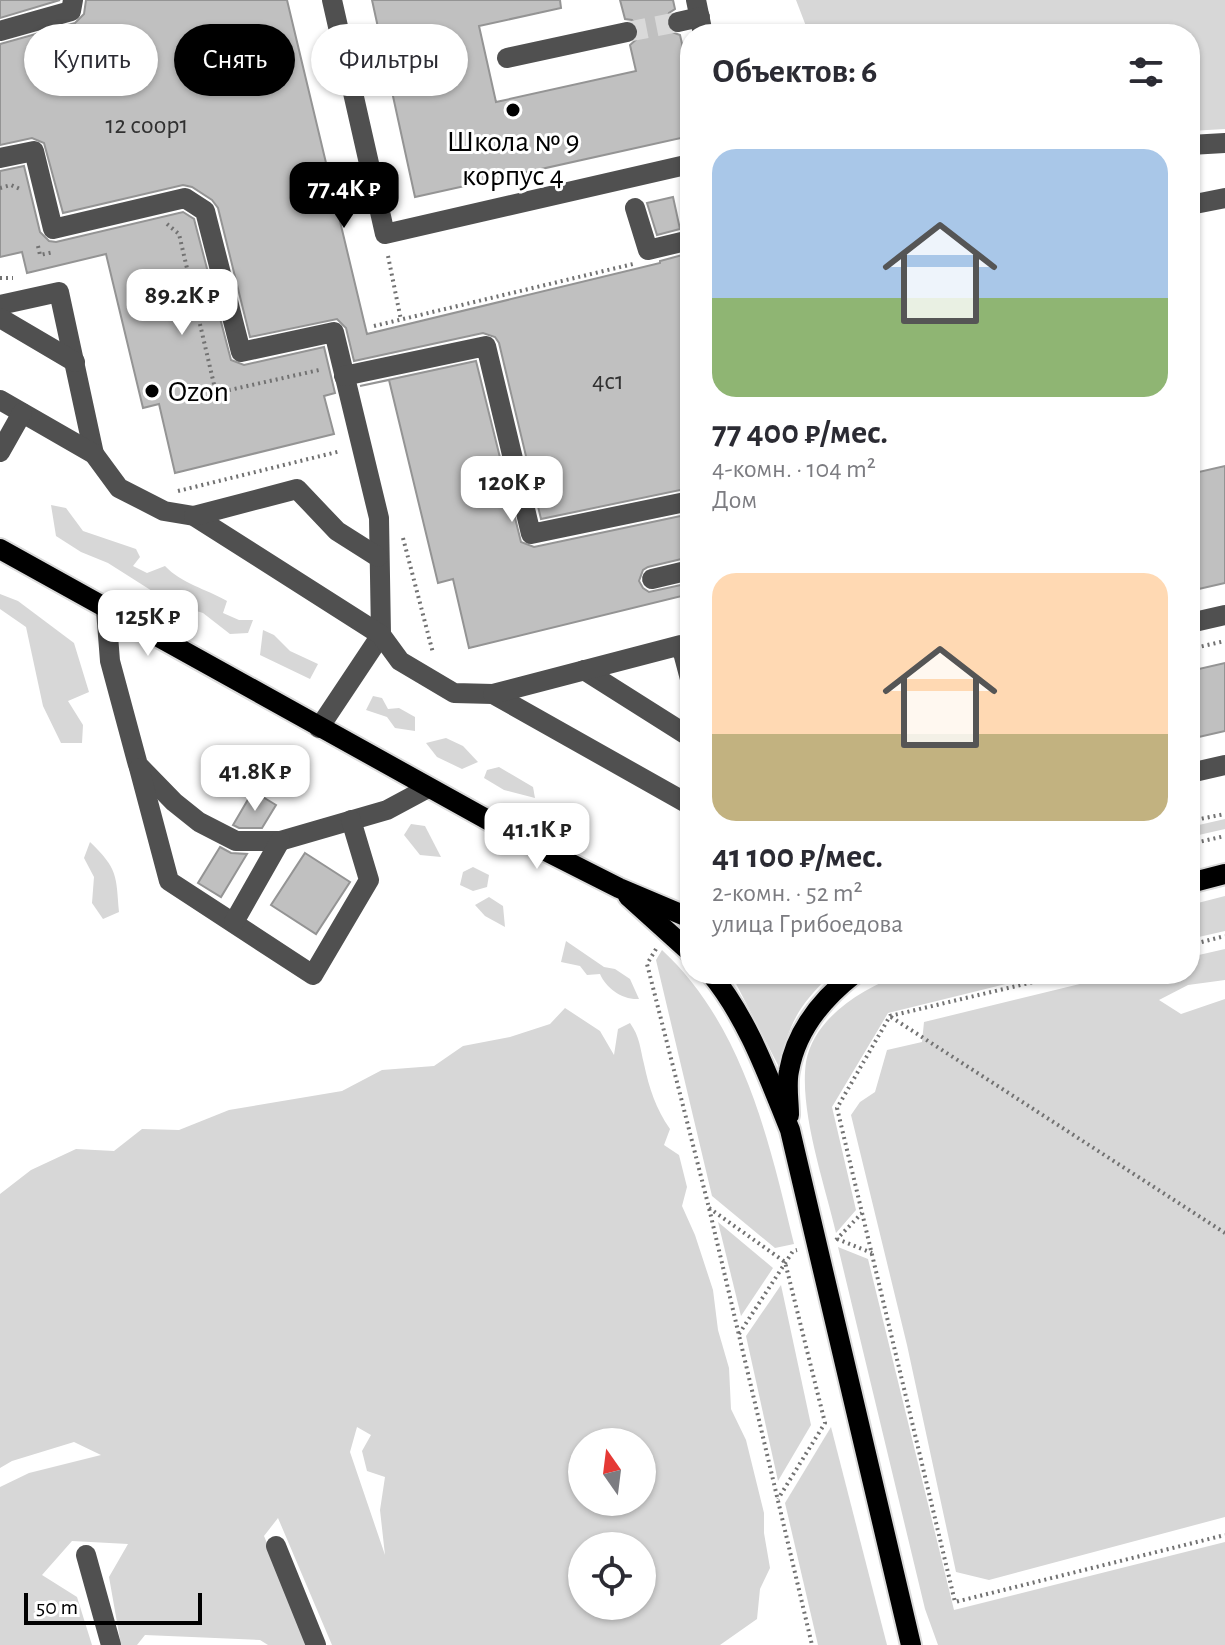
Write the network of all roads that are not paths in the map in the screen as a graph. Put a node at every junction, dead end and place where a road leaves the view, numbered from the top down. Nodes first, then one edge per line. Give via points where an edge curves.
1 (73, 0) edge
2 (332, 0) edge
3 (700, 17) edge
4 (678, 22) tunnel mouth
5 (0, 31) edge
6 (627, 32) tunnel mouth
7 (507, 58) dead end
8 (1225, 143) edge
9 (1200, 144) edge
10 (0, 158) edge
11 (680, 166) edge
12 (1225, 198) edge
13 (1200, 203) edge
14 (635, 208) dead end
15 (680, 242) edge
16 (0, 305) edge
17 (0, 318) edge
18 (75, 362) junction
19 (336, 375) junction
20 (0, 400) edge
21 (22, 413) junction
22 (0, 452) edge
23 (94, 454) junction
24 (680, 503) edge
25 (194, 516) junction
26 (0, 549) edge
27 (378, 557) junction
28 (680, 572) edge
29 (652, 579) dead end
30 (106, 610) junction
31 (1225, 615) edge
32 (1200, 621) edge
33 (381, 635) junction
34 (680, 645) edge
35 (584, 670) junction
36 (493, 694) junction
37 (319, 728) junction
38 (680, 731) edge
39 (138, 765) junction
40 (1225, 765) edge
41 (1200, 771) edge
42 (428, 788) junction
43 (680, 799) edge
44 (351, 820) junction
45 (280, 841) junction
46 (1225, 874) edge
47 (1200, 880) edge
48 (619, 888) junction
49 (680, 914) edge
50 (234, 922) junction
51 (680, 944) edge
52 (718, 984) edge
53 (843, 984) edge
54 (790, 1130) junction
55 (276, 1546) dead end
56 (86, 1555) dead end
57 (905, 1613) junction
58 (111, 1645) edge
59 (316, 1645) edge
60 (911, 1645) edge
61 (923, 1645) edge

1 - 5 street via 71,11
2 - 11 street via 385,234
3 - 4 street
6 - 7 street
8 - 9 street
10 - 19 street via 34,151 53,229 185,198 205,211 241,352 334,332
12 - 13 street
14 - 15 street via 648,250
16 - 18 street via 59,292
17 - 18 street
18 - 23 street
19 - 24 street via 486,346 531,534
19 - 27 street via 379,518
20 - 21 street
21 - 22 street
21 - 23 street
23 - 25 street via 119,488 164,511
25 - 27 street via 297,489 337,531
25 - 33 street
26 - 30 main road
27 - 33 street
28 - 29 street
30 - 37 main road
30 - 39 street via 110,661
31 - 32 street
33 - 36 street via 400,661 454,693
33 - 37 street
34 - 35 street
35 - 36 street
35 - 38 street
36 - 43 street
37 - 42 main road
39 - 45 street via 199,822 236,841
39 - 50 street via 169,881
40 - 41 street
42 - 44 street via 387,810
42 - 48 main road
44 - 45 street
44 - 50 street via 369,880 313,975
45 - 50 street
46 - 47 main road
48 - 49 main road
48 - 51 main road
52 - 54 main road via 762,1061
53 - 54 main road via 816,1010 792,1055
54 - 57 main road
55 - 59 street
56 - 58 street
57 - 60 main road
57 - 61 main road

